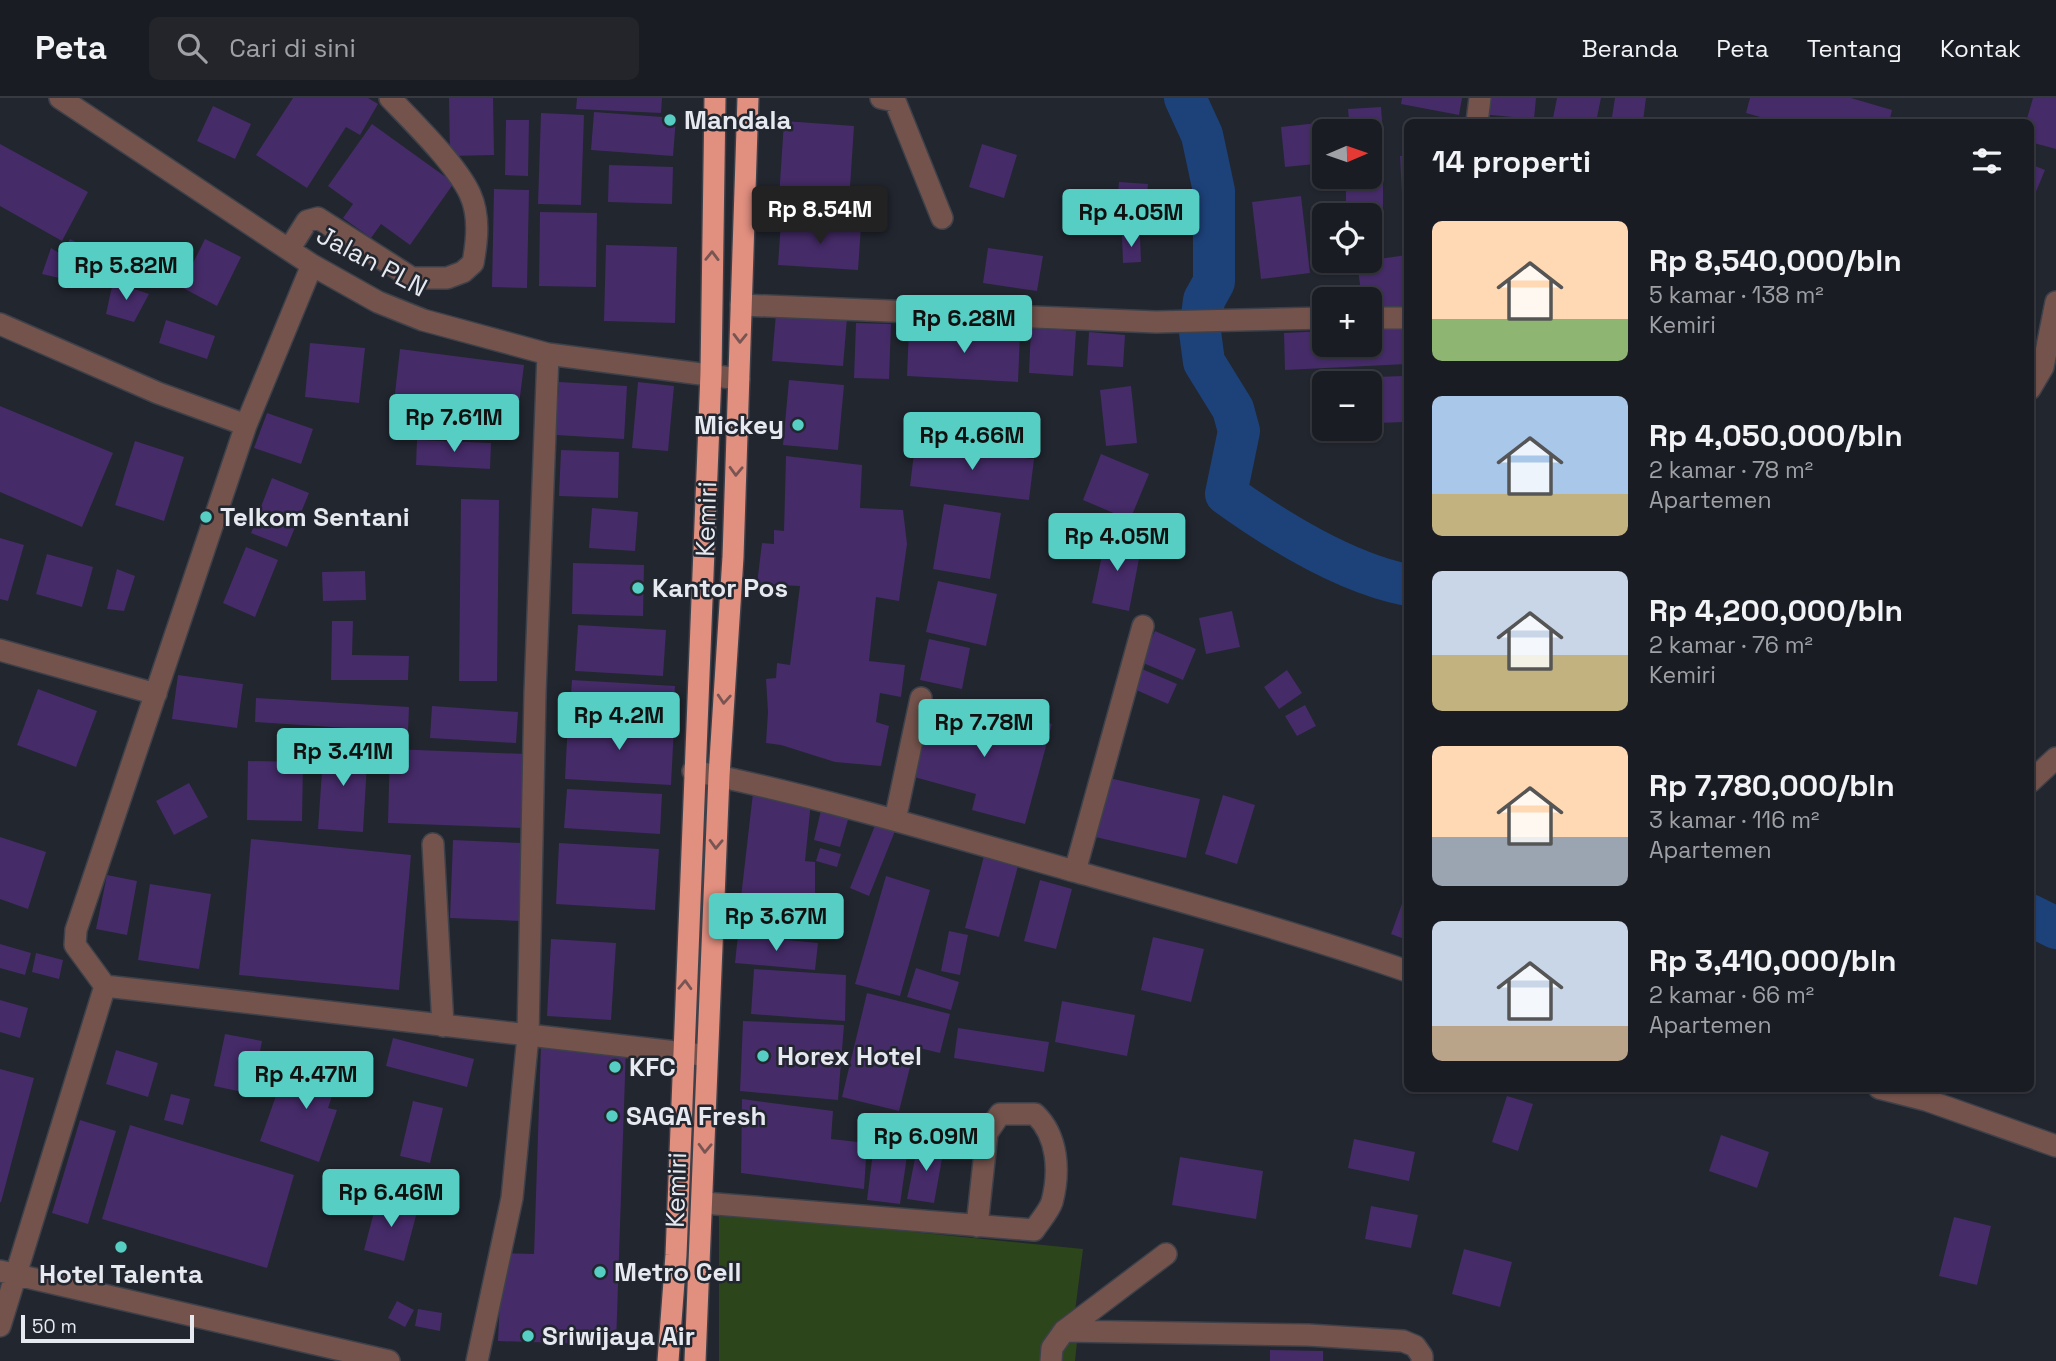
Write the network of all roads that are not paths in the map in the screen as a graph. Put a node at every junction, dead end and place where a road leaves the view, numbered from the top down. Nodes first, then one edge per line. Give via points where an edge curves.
1 (60, 98) edge
2 (390, 98) edge
3 (715, 98) edge
4 (748, 98) edge
5 (881, 98) edge
6 (1480, 98) edge
7 (1477, 119) edge
8 (942, 218) dead end
9 (290, 248) junction
10 (312, 265) junction
11 (2056, 302) edge
12 (741, 305) junction
13 (1312, 318) edge
14 (1382, 318) edge
15 (1404, 318) edge
16 (0, 324) edge
17 (548, 354) junction
18 (711, 373) junction
19 (738, 379) junction
20 (2034, 382) edge
21 (246, 425) junction
22 (1143, 626) dead end
23 (0, 650) edge
24 (156, 694) junction
25 (921, 698) dead end
26 (2056, 758) edge
27 (693, 771) junction
28 (719, 776) junction
29 (2034, 778) edge
30 (895, 820) junction
31 (433, 844) dead end
32 (1075, 872) junction
33 (1404, 970) edge
34 (105, 986) junction
35 (443, 1026) junction
36 (528, 1036) junction
37 (683, 1053) junction
38 (708, 1056) junction
39 (1895, 1092) edge
40 (2056, 1146) edge
41 (704, 1203) junction
42 (977, 1226) junction
43 (1166, 1254) dead end
44 (8, 1273) edge
45 (0, 1326) edge
46 (1064, 1331) junction
47 (389, 1361) edge
48 (477, 1361) edge
49 (668, 1361) edge
50 (695, 1361) edge
51 (1051, 1361) edge
52 (1422, 1361) edge

1 - 9 street, Jalan PLN
2 - 9 street via 470,193 477,219 473,263 447,278 412,278 318,218 307,221
18 -> 3 highway, Kemiri
4 - 12 highway, Kemiri
5 - 8 street via 895,102
6 - 7 street
9 - 10 street, Jalan PLN
10 - 17 street, Jalan PLN via 377,302 423,320
10 - 21 street
11 - 20 street via 2043,367
12 - 13 street via 1156,322
12 -> 19 highway, Kemiri
14 - 15 street
16 - 21 street via 158,393
17 - 18 street, Jalan PLN
17 - 36 street
18 - 19 street, Jalan PLN
18 - 27 highway, Kemiri
19 -> 28 highway, Kemiri via 733,557
21 - 24 street
22 - 32 street
23 - 24 street
24 - 34 street via 76,930 75,945
25 - 30 street
26 - 29 street
27 - 28 street
37 -> 27 highway, Kemiri
28 - 30 street
28 -> 38 highway, Kemiri
30 - 32 street
31 - 35 street
32 - 33 street
34 - 35 street
34 - 44 street
35 - 36 street
36 - 37 street
36 - 48 street via 512,1198
37 - 38 street
37 - 49 highway, Kemiri
38 -> 41 highway, Kemiri
39 - 40 street
41 - 42 street
41 - 50 highway, Kemiri
42 - 42 street via 1034,1230 1051,1204 1054,1142 1035,1114 1000,1114 993,1121 987,1133
43 - 46 street
44 - 45 street
44 - 47 street
46 - 51 street via 1052,1348
46 - 52 street via 1403,1341 1415,1346

